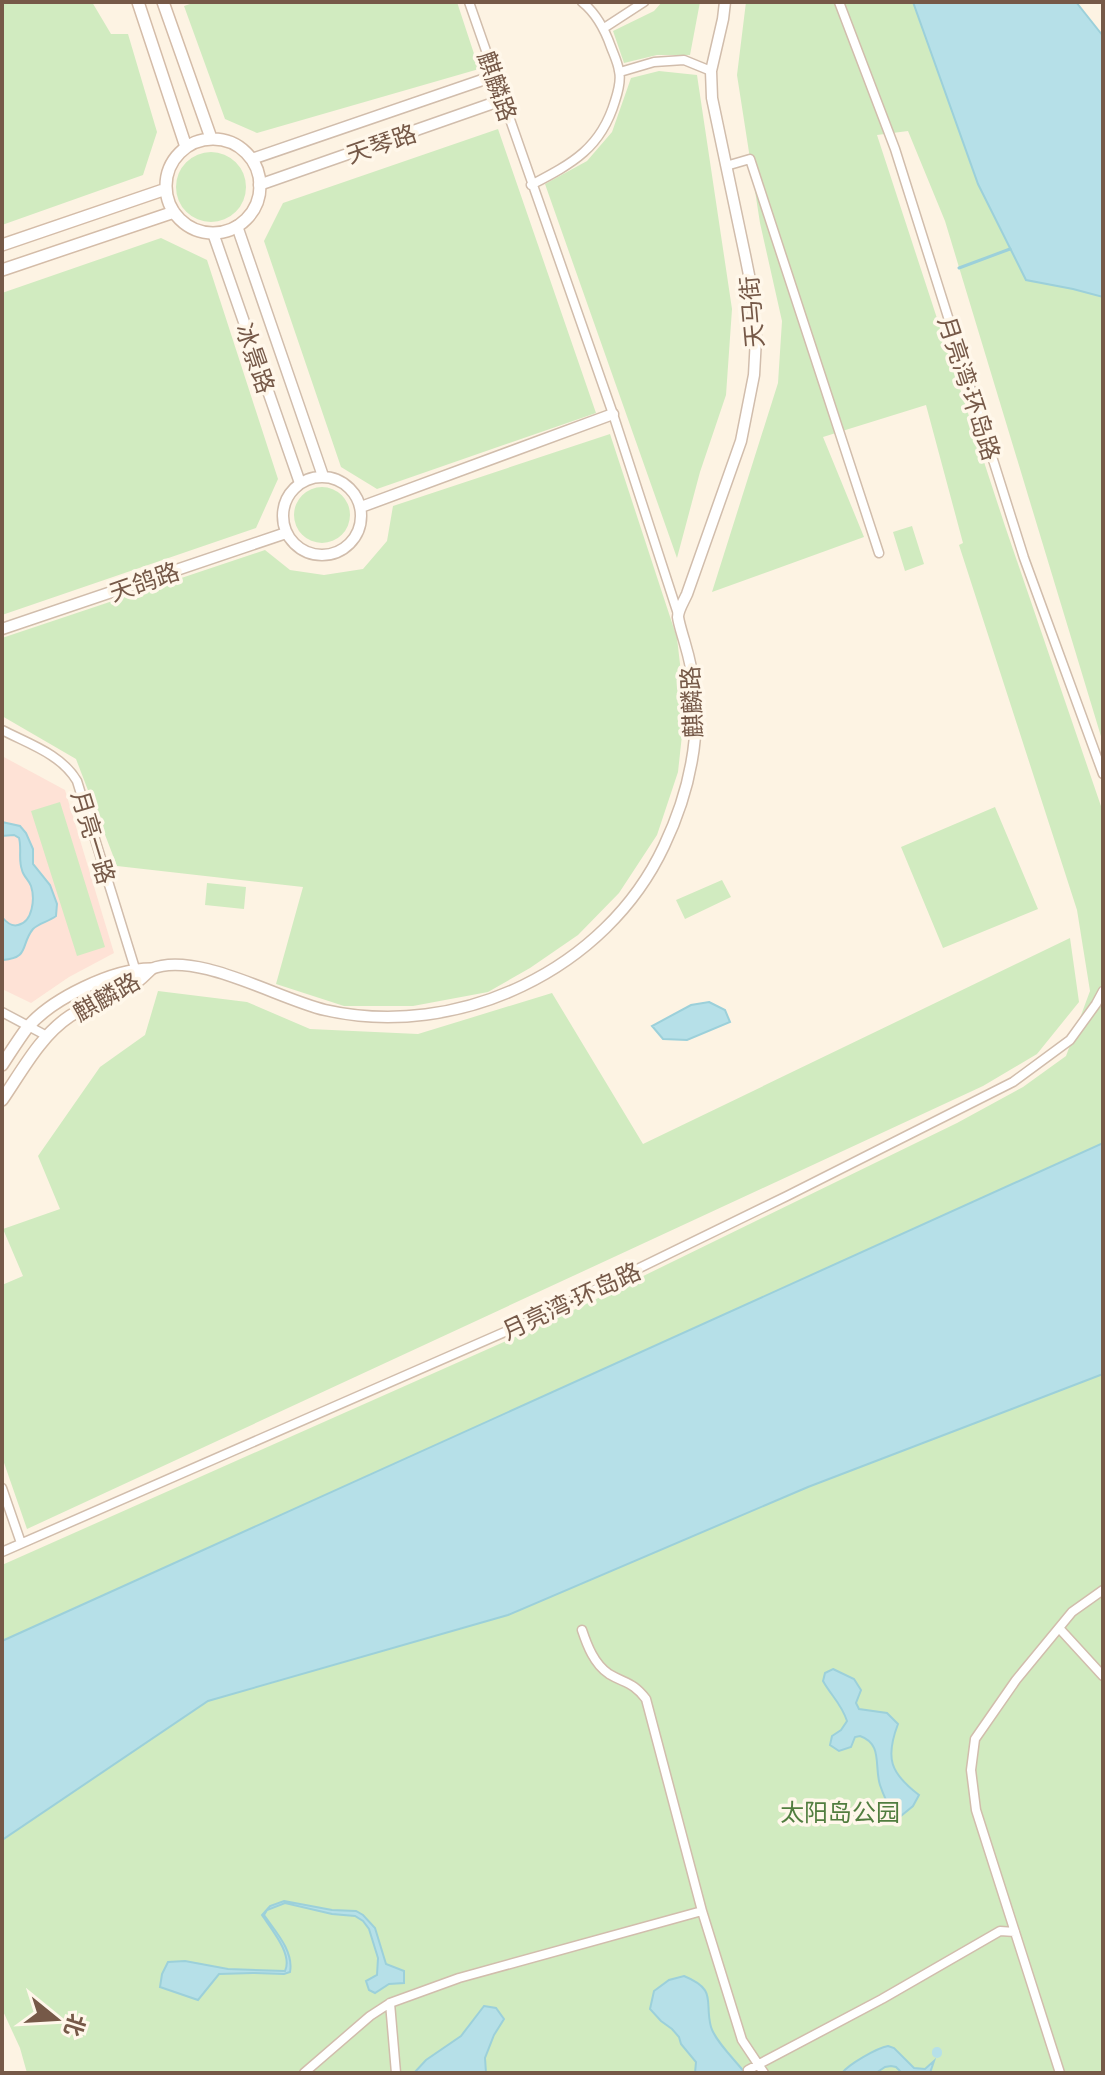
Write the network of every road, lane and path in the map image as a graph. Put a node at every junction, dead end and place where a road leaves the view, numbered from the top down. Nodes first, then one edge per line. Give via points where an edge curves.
1 (138, 2) edge
2 (163, 2) edge
3 (469, 2) edge
4 (582, 2) edge
5 (644, 2) edge
6 (725, 2) edge
7 (839, 2) edge
8 (604, 28) junction
9 (711, 71) junction
10 (620, 72) junction
11 (494, 76) junction
12 (502, 100) junction
13 (211, 138) junction
14 (186, 147) junction
15 (252, 159) junction
16 (726, 166) junction
17 (259, 185) junction
18 (531, 185) junction
19 (166, 189) junction
20 (174, 212) junction
21 (237, 226) junction
22 (213, 233) junction
23 (2, 245) edge
24 (2, 270) edge
25 (613, 414) junction
26 (323, 476) junction
27 (300, 483) junction
28 (361, 507) junction
29 (286, 533) junction
30 (879, 553) dead end
31 (678, 614) junction
32 (2, 629) edge
33 (2, 730) edge
34 (1103, 774) edge
35 (135, 969) junction
36 (151, 969) junction
37 (138, 982) junction
38 (1103, 991) edge
39 (2, 1012) edge
40 (28, 1027) junction
41 (47, 1036) junction
42 (2, 1065) edge
43 (2, 1100) edge
44 (2, 1488) edge
45 (21, 1543) junction
46 (2, 1552) edge
47 (1103, 1590) edge
48 (1059, 1628) junction
49 (582, 1630) dead end
50 (1103, 1676) edge
51 (702, 1911) junction
52 (1015, 1932) junction
53 (390, 2003) junction
54 (762, 2069) edge
55 (748, 2070) dead end
56 (304, 2073) edge
57 (396, 2073) edge
58 (1060, 2073) edge

1 - 14 main road
2 - 13 main road
3 - 11 street, 麒麟路
4 - 8 street
5 - 8 street
6 - 9 street, 天马街
7 - 34 street, 月亮湾·环岛路 via 895,149 1024,558
8 - 10 street
9 - 10 street via 684,60
9 - 16 street, 天马街
10 - 18 street via 617,96 598,138 560,170
11 - 12 street, 麒麟路
11 - 15 street, 天琴路
12 - 17 street, 天琴路
12 - 18 street, 麒麟路
13 - 14 main road
13 - 15 main road via 241,148
14 - 19 main road via 174,158
15 - 17 main road
16 - 30 street via 750,159
16 - 31 street, 天马街 via 752,290 754,375 741,441
17 - 21 main road via 257,201
18 - 25 street, 麒麟路
19 - 20 main road
19 - 23 main road
20 - 22 main road via 185,223
20 - 24 main road
21 - 22 main road
21 - 26 street, 冰景路
22 - 27 street, 冰景路
25 - 28 street
25 - 31 street, 麒麟路
26 - 27 street
26 - 28 street via 348,485
27 - 29 street via 286,500
28 - 29 street via 358,532 341,551 316,555
29 - 32 street, 天鸽路
31 - 36 street, 麒麟路 via 696,708 683,798 640,888 611,923 562,962 499,997 401,1017 325,1010 205,969
33 - 35 street, 月亮一路 via 60,760 77,781
35 - 36 main road, 麒麟路
35 - 37 street, 月亮一路
35 - 40 main road, 麒麟路 via 83,988
36 - 37 main road, 麒麟路
37 - 41 main road, 麒麟路 via 71,1015
38 - 45 street, 月亮湾·环岛路 via 1070,1040 999,1090 539,1317
39 - 40 street
40 - 41 street
40 - 42 main road, 麒麟路
41 - 43 main road, 麒麟路
44 - 45 street
45 - 46 street, 月亮湾·环岛路
47 - 48 street
48 - 50 street
48 - 52 street via 975,1739 971,1770 976,1810
49 - 51 street via 606,1672 637,1687 646,1699
51 - 53 street via 459,1978
51 - 54 street via 742,2040
52 - 54 street via 1000,1931
52 - 58 street
53 - 56 street
53 - 57 street
54 - 55 street

